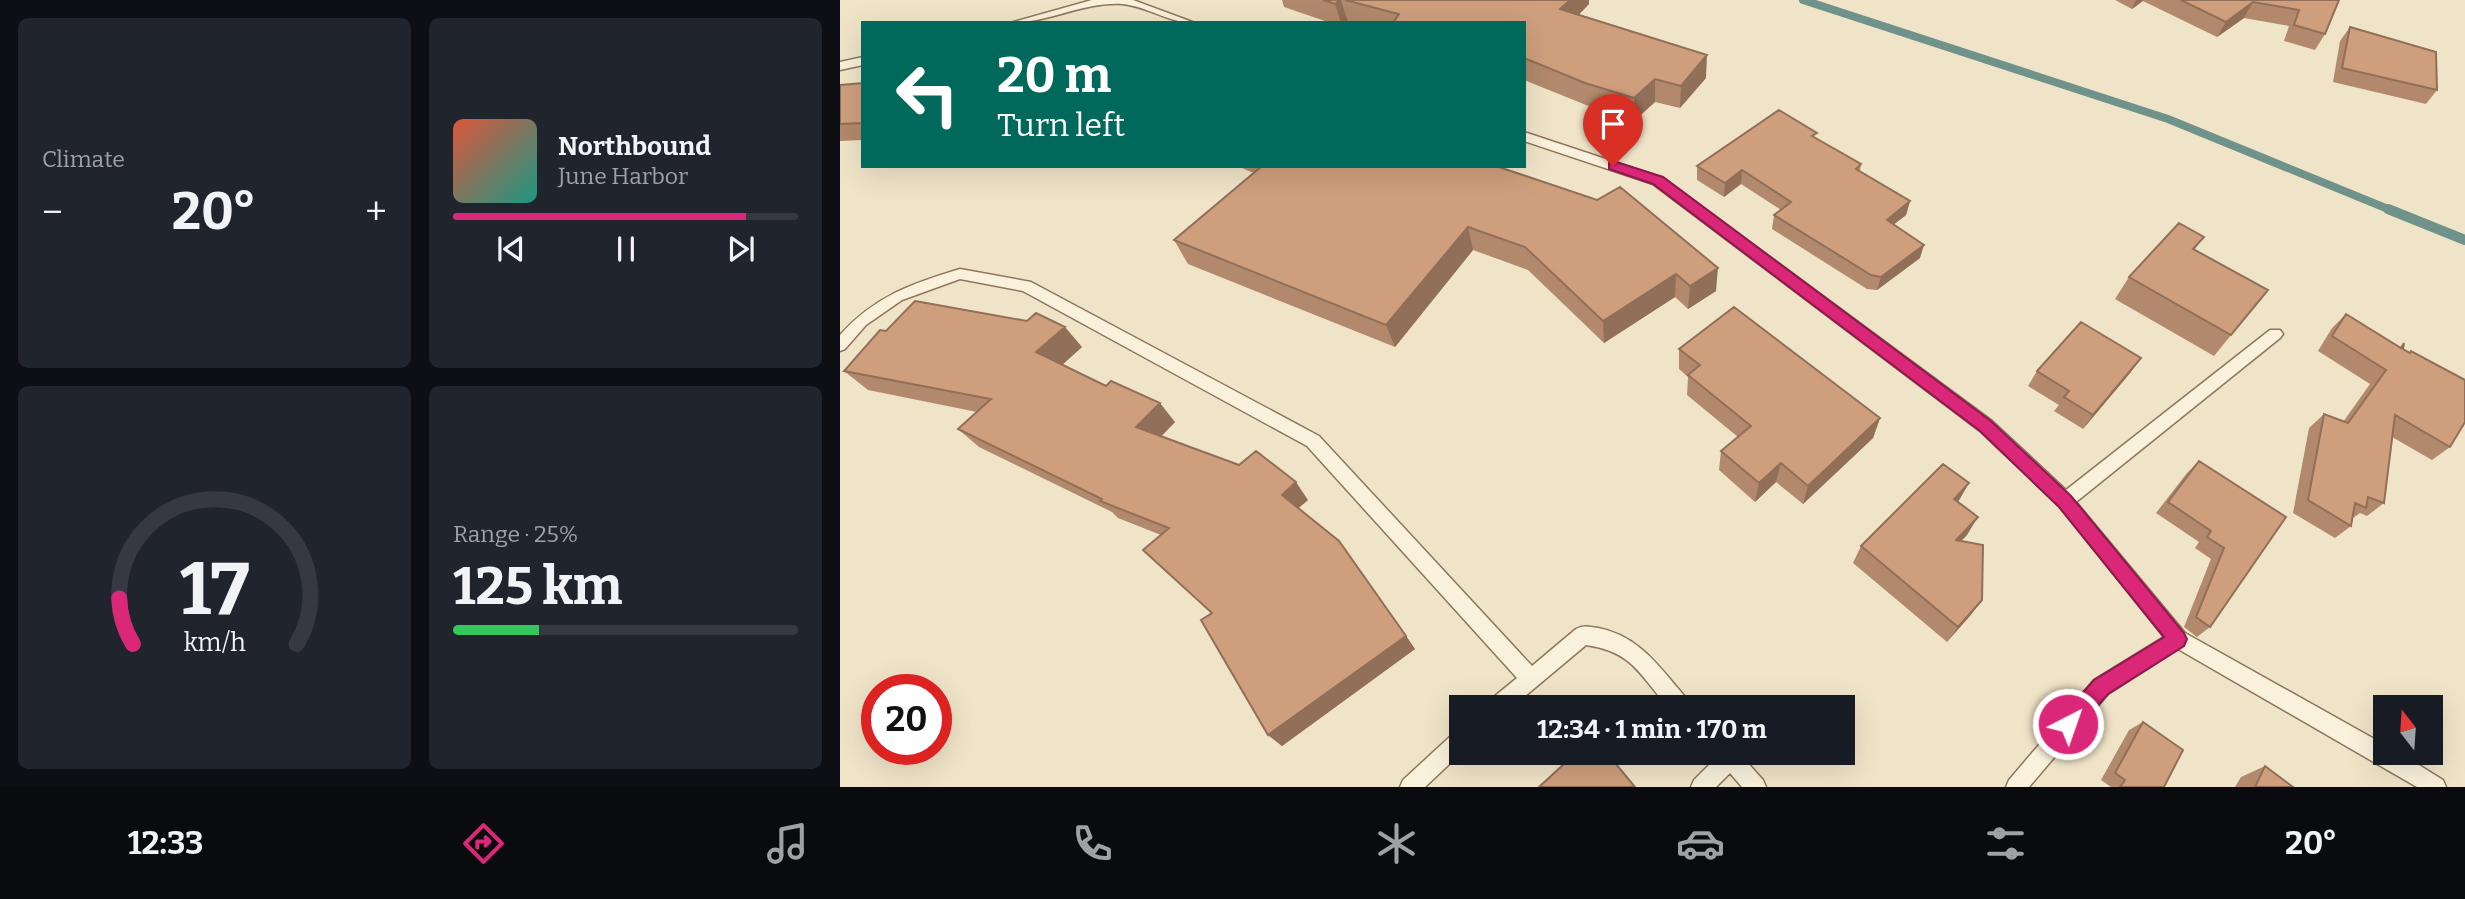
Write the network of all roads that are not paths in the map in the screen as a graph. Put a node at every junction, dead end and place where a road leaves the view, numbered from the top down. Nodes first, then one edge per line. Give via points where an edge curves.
1 (1023, 21) edge
2 (1184, 21) edge
3 (861, 61) edge
4 (840, 66) edge
5 (1526, 137) edge
6 (2275, 334) dead end
7 (840, 345) edge
8 (2065, 501) junction
9 (2178, 639) junction
10 (1529, 677) junction
11 (1510, 695) edge
12 (1671, 695) edge
13 (1449, 751) edge
14 (1719, 765) edge
15 (1735, 765) edge
16 (1410, 787) edge
17 (1701, 787) edge
18 (1756, 787) edge
19 (2016, 787) edge
20 (2436, 787) edge

1 - 2 lane via 1093,3 1125,1
3 - 4 lane
5 - 8 lane via 1658,181 1986,426
6 - 8 lane
7 - 10 lane via 861,321 897,296 960,274 1026,286 1313,441
8 - 9 lane
9 - 19 lane via 2101,687
9 - 20 lane
10 - 11 lane
10 - 12 lane via 1583,635 1609,638 1634,651
13 - 16 lane
14 - 17 lane
15 - 18 lane

